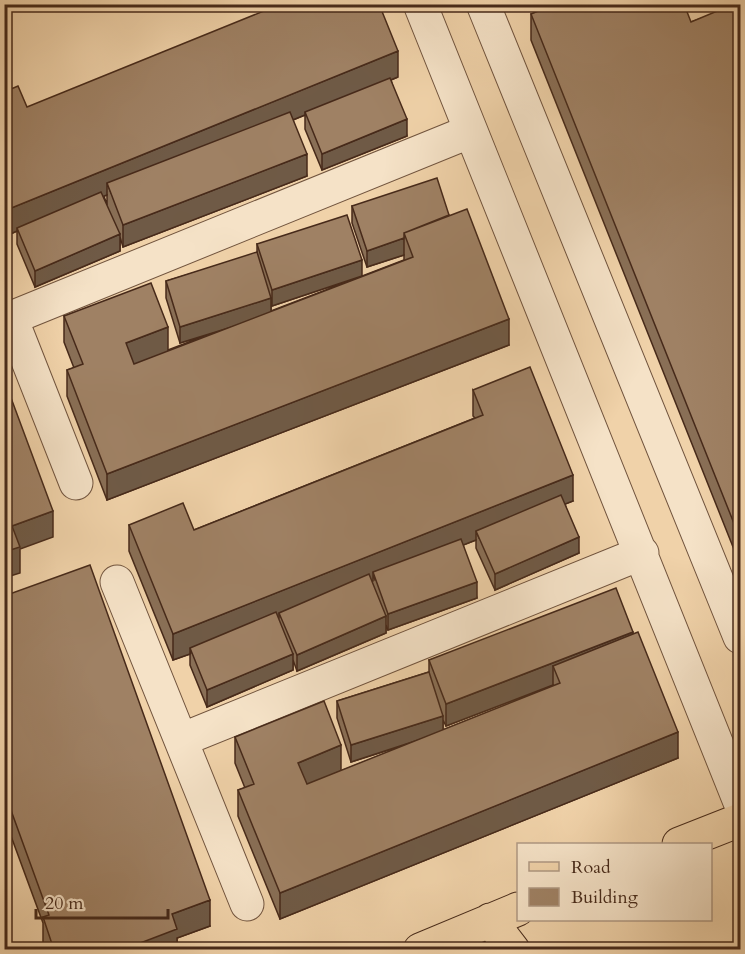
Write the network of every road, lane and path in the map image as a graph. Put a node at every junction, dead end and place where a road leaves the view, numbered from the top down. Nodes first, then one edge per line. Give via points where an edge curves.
1 (420, 4) edge
2 (483, 4) edge
3 (471, 130) junction
4 (76, 483) dead end
5 (642, 553) junction
6 (117, 582) dead end
7 (741, 637) edge
8 (181, 740) junction
9 (741, 802) edge
10 (741, 820) edge
11 (682, 843) edge
12 (247, 904) dead end
13 (504, 915) edge
14 (420, 950) edge
15 (513, 950) edge

1 - 3 lane
2 - 7 lane
3 - 4 lane via 11,318
3 - 5 lane
5 - 8 lane
5 - 9 lane
6 - 8 lane
8 - 12 lane
10 - 11 main road
13 - 14 main road
13 - 15 main road

